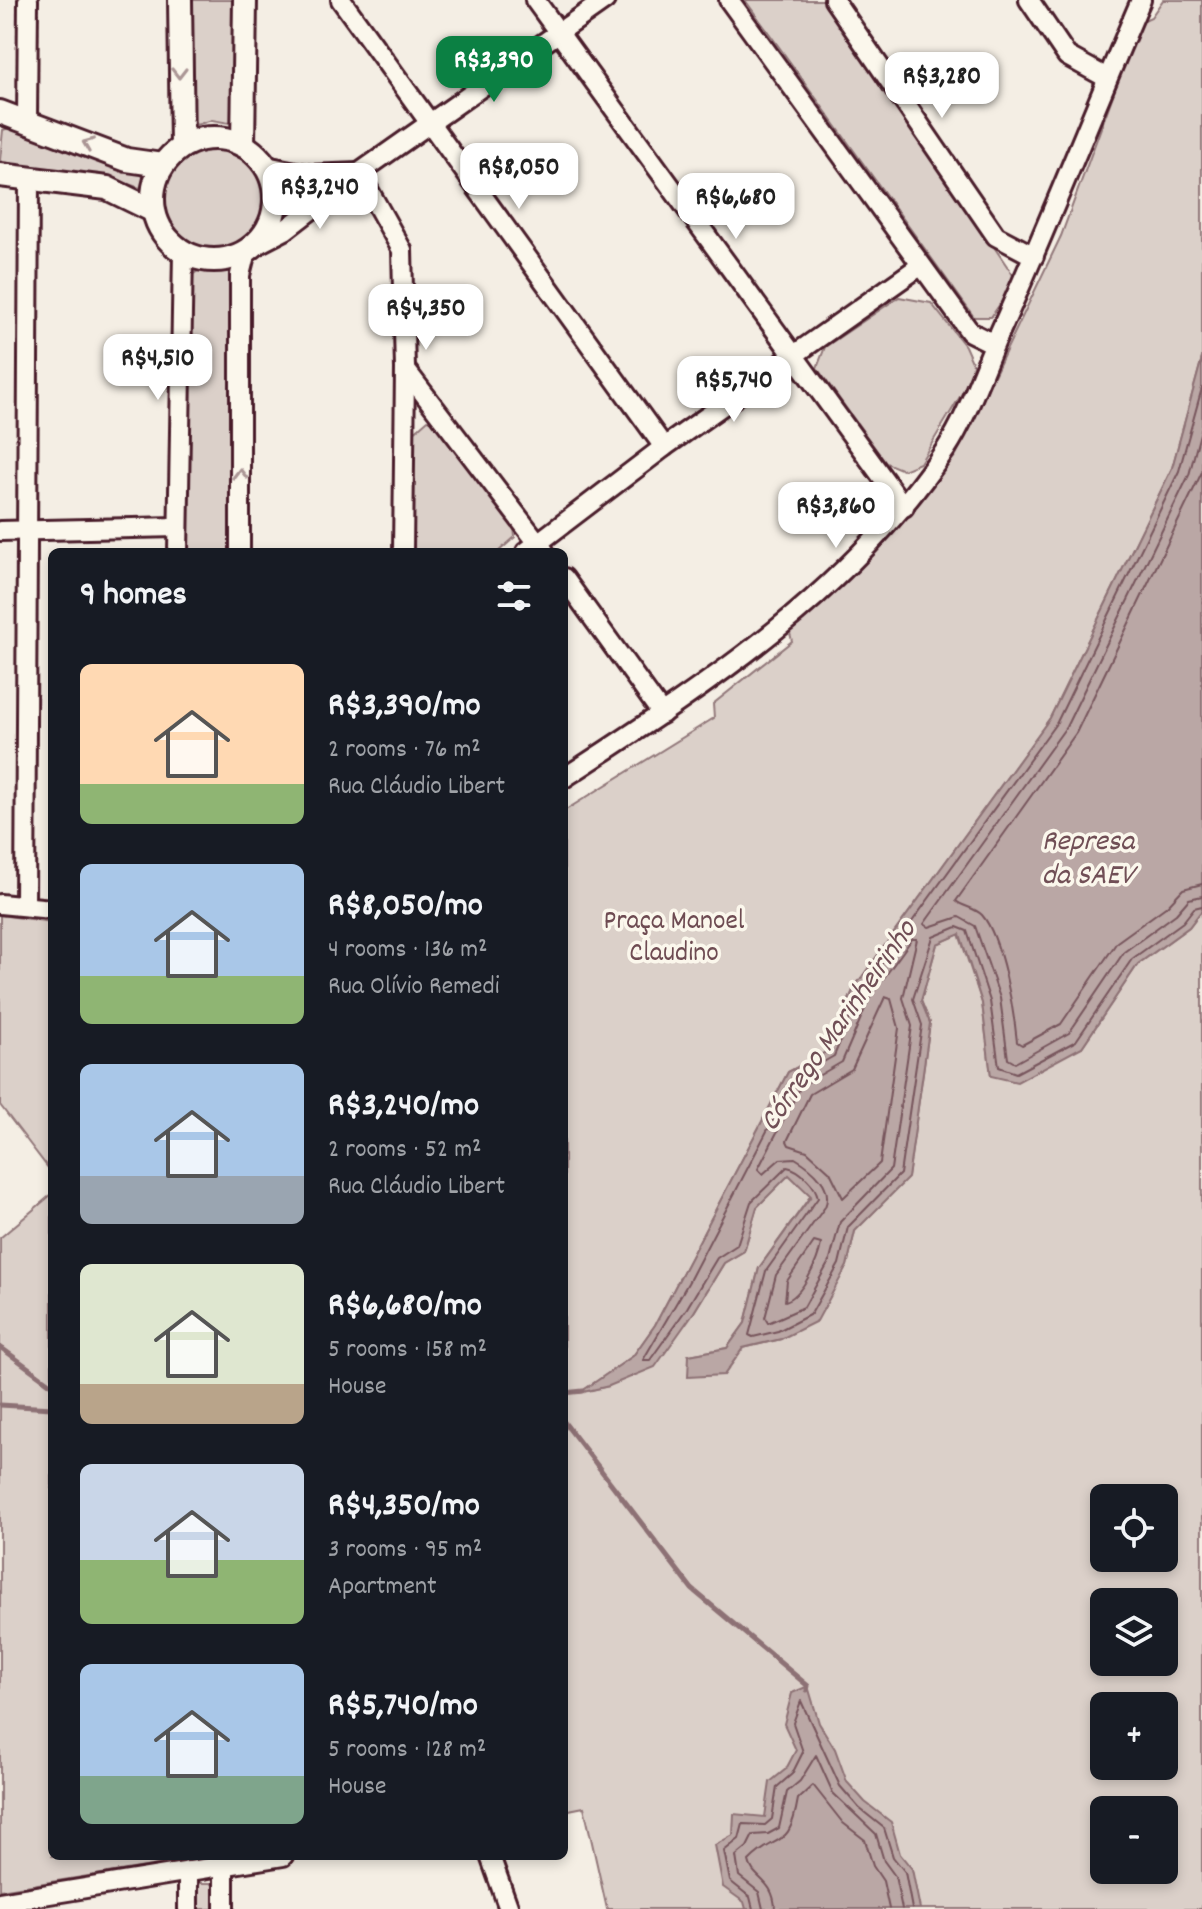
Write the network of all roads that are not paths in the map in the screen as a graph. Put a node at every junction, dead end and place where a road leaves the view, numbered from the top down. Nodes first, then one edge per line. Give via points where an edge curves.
1 (28, 0) edge
2 (180, 0) edge
3 (245, 0) edge
4 (341, 0) edge
5 (535, 0) edge
6 (605, 0) edge
7 (729, 0) edge
8 (834, 0) edge
9 (1029, 0) edge
10 (1141, 0) edge
11 (558, 32) junction
12 (1107, 78) junction
13 (0, 112) edge
14 (27, 120) junction
15 (430, 124) junction
16 (243, 145) junction
17 (182, 146) junction
18 (162, 165) junction
19 (266, 166) junction
20 (359, 173) junction
21 (0, 175) edge
22 (29, 180) junction
23 (154, 211) junction
24 (250, 249) junction
25 (183, 252) junction
26 (1034, 256) junction
27 (920, 266) junction
28 (994, 344) junction
29 (794, 357) junction
30 (405, 369) junction
31 (664, 447) junction
32 (904, 507) junction
33 (177, 527) junction
34 (0, 531) edge
35 (27, 532) junction
36 (178, 548) edge
37 (240, 548) edge
38 (403, 548) edge
39 (536, 548) edge
40 (538, 548) edge
41 (568, 584) edge
42 (662, 714) junction
43 (568, 775) edge
44 (0, 904) edge
45 (25, 906) junction
46 (48, 909) edge
47 (259, 1860) edge
48 (491, 1860) edge
49 (224, 1866) junction
50 (188, 1871) junction
51 (0, 1902) edge
52 (188, 1909) edge
53 (224, 1909) edge
54 (509, 1909) edge

1 - 14 street
2 -> 17 street
3 - 16 street
4 - 15 street
5 - 11 street
6 - 11 street
7 - 27 street
8 - 26 street via 996,236
9 - 12 street via 1067,56
10 - 12 street
11 - 15 street
11 - 29 street
12 - 26 street
13 - 14 street
18 -> 14 street via 127,160
15 - 20 street
15 - 31 street
16 - 17 street via 202,138
16 - 19 street
17 - 18 street
18 - 23 street via 152,195
19 - 20 street via 310,175
19 - 24 street via 275,208 268,229
20 - 24 street via 285,230
20 - 30 street via 402,250
21 - 22 street
22 - 23 street via 107,188
22 - 35 street
23 - 25 street via 169,241
24 - 25 street via 226,259 204,260
37 -> 24 street via 240,275
25 - 33 street
26 - 28 street
27 - 28 street via 970,332
27 - 29 street
28 - 32 street via 948,446
29 - 31 street
29 - 32 street
30 - 38 street
30 - 39 street
31 - 40 street
32 - 42 street via 836,581
33 - 35 street
33 - 36 street
34 - 35 street
35 - 45 street
41 - 42 street
42 - 43 street
44 - 45 street
45 - 46 street
47 - 49 street
48 - 54 street
49 - 50 street
49 - 53 street
50 - 51 street
50 - 52 street

